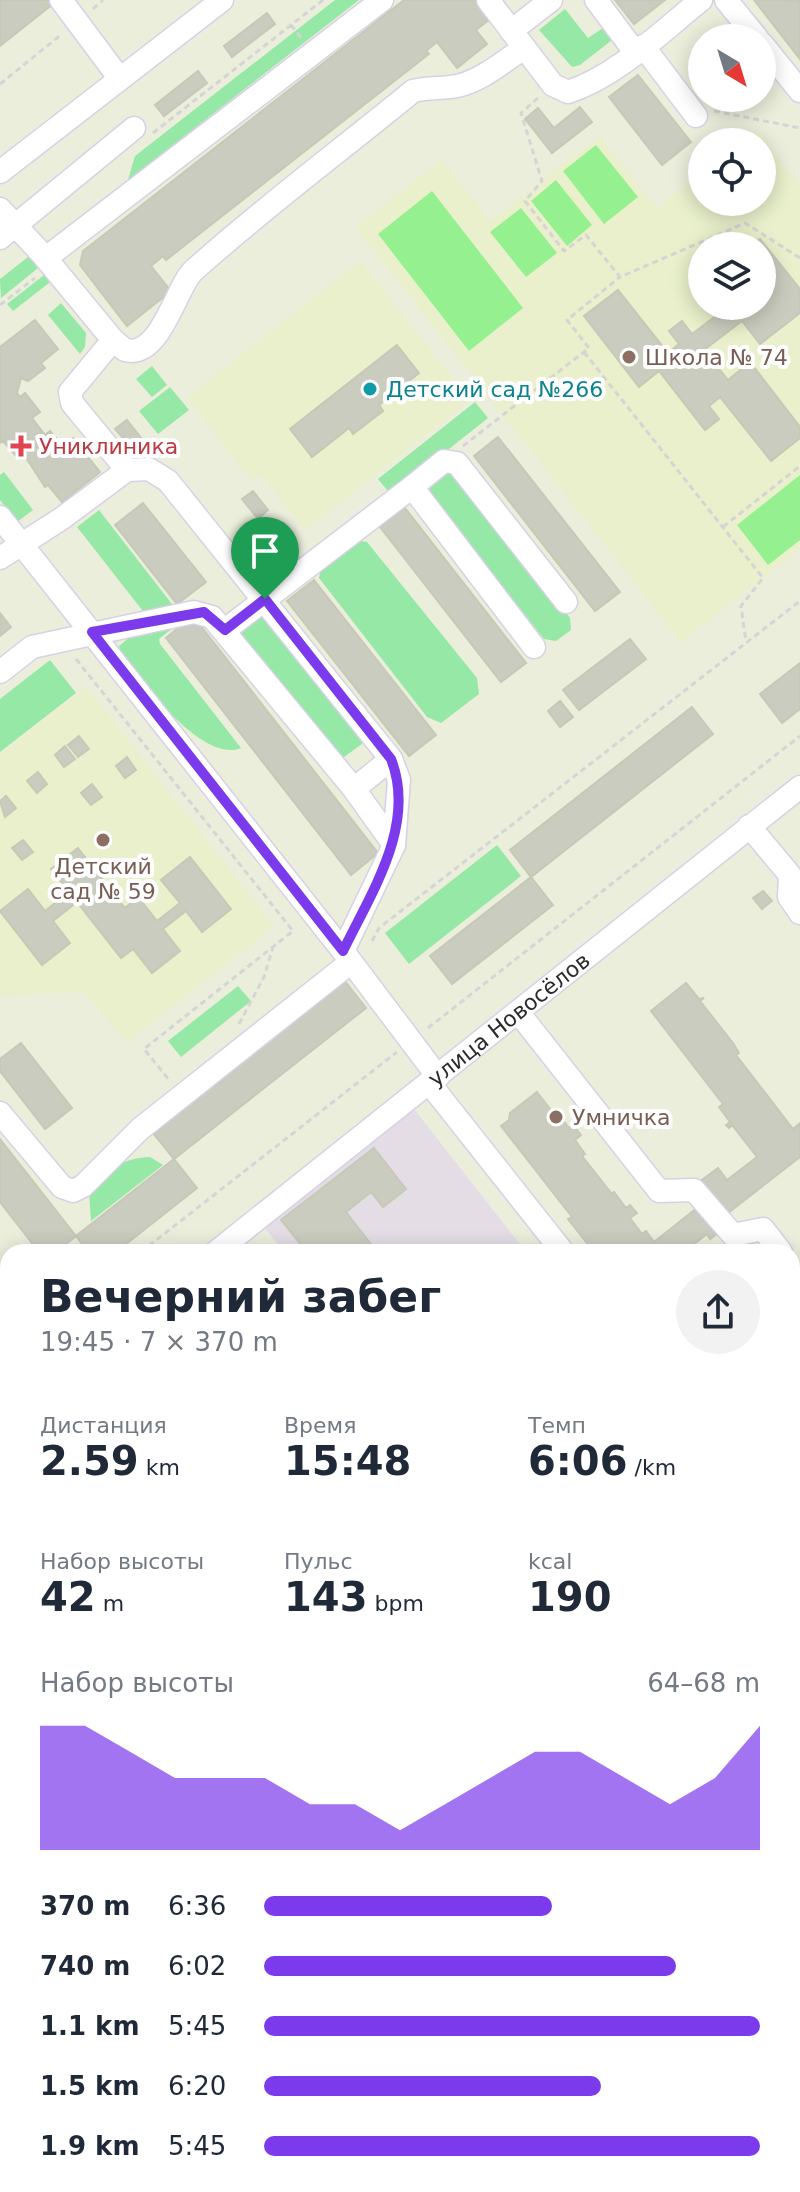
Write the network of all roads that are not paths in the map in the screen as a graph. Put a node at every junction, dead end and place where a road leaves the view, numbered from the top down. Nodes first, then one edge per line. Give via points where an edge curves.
1 (61, 0) edge
2 (222, 0) edge
3 (382, 0) edge
4 (488, 0) edge
5 (551, 0) edge
6 (596, 0) edge
7 (701, 0) edge
8 (726, 0) edge
9 (746, 24) edge
10 (517, 39) junction
11 (639, 49) junction
12 (776, 61) edge
13 (120, 79) junction
14 (800, 91) edge
15 (701, 113) road end
16 (134, 128) dead end
17 (0, 172) edge
18 (0, 209) edge
19 (8, 232) edge
20 (48, 261) junction
21 (113, 340) junction
22 (127, 470) junction
23 (412, 487) junction
24 (0, 517) edge
25 (20, 542) junction
26 (0, 558) edge
27 (265, 599) junction
28 (566, 602) dead end
29 (225, 630) junction
30 (92, 632) junction
31 (534, 647) dead end
32 (0, 672) edge
33 (391, 759) junction
34 (800, 787) edge
35 (354, 789) junction
36 (749, 826) junction
37 (394, 845) junction
38 (800, 913) edge
39 (347, 957) junction
40 (518, 1012) junction
41 (434, 1081) junction
42 (0, 1113) edge
43 (226, 1244) edge
44 (557, 1244) edge
45 (775, 1244) edge

1 - 13 street
2 - 13 street
3 - 20 street
4 - 10 street
5 - 10 street
6 - 11 street
7 - 11 street
8 - 9 street
10 - 11 street via 553,85 568,92 584,87
10 - 21 street via 476,79 413,91 192,272 167,323 138,349 125,350
11 - 15 street
12 - 14 street
13 - 17 street
16 - 19 street
18 - 19 street
19 - 20 street
20 - 21 street
21 - 22 street via 70,392 72,403
22 - 25 street
22 - 27 street via 159,472
23 - 27 street
23 - 28 street via 444,461 457,463
23 - 31 street
24 - 25 street
25 - 26 street
25 - 30 street
27 - 29 street
27 - 33 street
29 - 30 street via 204,612
29 - 35 street
30 - 32 street via 32,647
30 - 39 street
33 - 35 street
33 - 37 street via 399,780
34 - 36 street, улица Новосёлов
35 - 37 street
36 - 38 street via 790,875 789,897
36 - 40 street, улица Новосёлов
37 - 39 street
39 - 41 street via 411,1041
39 - 42 street via 73,1191 62,1187
40 - 41 street, улица Новосёлов
40 - 45 street via 659,1191 694,1190 733,1235 763,1229
41 - 43 street, улица Новосёлов
41 - 44 street

